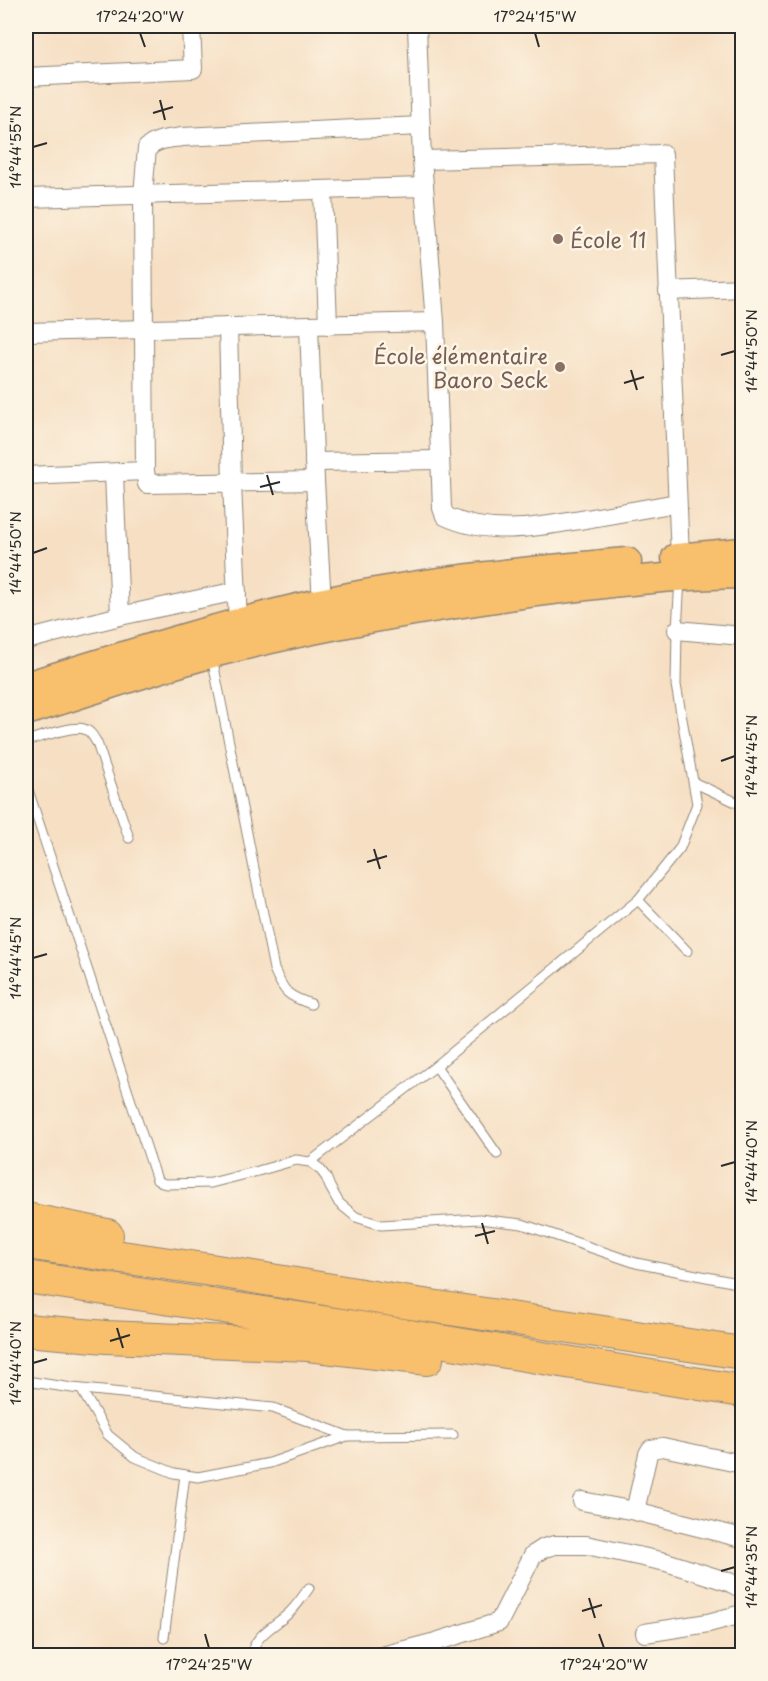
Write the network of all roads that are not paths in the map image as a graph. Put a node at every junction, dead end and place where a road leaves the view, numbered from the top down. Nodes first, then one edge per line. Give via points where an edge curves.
1 (191, 26) edge
2 (417, 26) edge
3 (26, 77) edge
4 (420, 126) junction
5 (422, 160) junction
6 (424, 187) junction
7 (322, 190) junction
8 (143, 195) junction
9 (26, 198) edge
10 (742, 288) edge
11 (668, 291) junction
12 (435, 322) junction
13 (328, 325) junction
14 (309, 326) junction
15 (228, 327) junction
16 (145, 329) junction
17 (26, 332) edge
18 (439, 460) junction
19 (314, 462) junction
20 (145, 471) junction
21 (114, 474) junction
22 (26, 476) edge
23 (315, 481) junction
24 (232, 483) junction
25 (677, 503) junction
26 (742, 552) edge
27 (680, 567) junction
28 (742, 574) edge
29 (237, 591) junction
30 (322, 603) junction
31 (120, 616) junction
32 (238, 623) junction
33 (677, 630) junction
34 (742, 636) edge
35 (26, 640) edge
36 (212, 654) junction
37 (26, 686) edge
38 (26, 711) edge
39 (26, 741) edge
40 (694, 783) junction
41 (26, 784) edge
42 (742, 805) edge
43 (129, 838) dead end
44 (638, 900) junction
45 (687, 951) dead end
46 (311, 1004) dead end
47 (436, 1066) junction
48 (497, 1154) dead end
49 (310, 1162) junction
50 (26, 1219) edge
51 (26, 1243) edge
52 (212, 1270) junction
53 (26, 1277) edge
54 (742, 1284) edge
55 (26, 1330) edge
56 (742, 1353) edge
57 (513, 1354) junction
58 (26, 1382) edge
59 (81, 1389) junction
60 (742, 1391) edge
61 (347, 1436) junction
62 (453, 1436) dead end
63 (742, 1464) edge
64 (185, 1474) junction
65 (582, 1501) dead end
66 (635, 1511) junction
67 (742, 1538) edge
68 (309, 1588) dead end
69 (742, 1589) edge
70 (742, 1614) edge
71 (645, 1633) dead end
72 (164, 1638) dead end
73 (252, 1656) edge
74 (382, 1656) edge

1 - 3 street via 193,69
2 - 4 street
4 - 5 street
4 - 8 street via 159,140 147,148
5 - 6 street
5 - 11 street via 663,154
6 - 7 street
6 - 12 street
7 - 8 street
7 - 13 street
8 - 9 street
8 - 16 street
10 - 11 street
11 - 25 street
12 - 13 street
12 - 18 street
13 - 14 street
14 - 15 street
14 - 19 street
15 - 16 street
15 - 24 street
16 - 17 street
16 - 20 street
18 - 19 street
18 - 25 street via 445,516 495,530 534,528
19 - 23 street
20 - 21 street
20 - 24 street via 147,484 151,485
21 - 22 street
21 - 31 street
23 - 24 street
23 - 30 street
24 - 29 street
25 - 27 street
26 - 27 highway
27 - 28 highway
27 - 30 highway via 512,572
27 - 33 lane
27 - 36 highway via 592,585 319,628
29 - 31 street
29 - 32 street
30 - 32 highway
31 - 35 street
32 - 37 highway
33 - 34 street
33 - 40 lane via 676,685
36 - 38 highway
36 - 46 lane via 274,969 280,984 292,997
39 - 43 lane via 65,730 83,728 91,733
40 - 42 lane
40 - 44 lane via 697,804 680,849
41 - 49 lane via 157,1180 166,1184 210,1183 297,1160
44 - 45 lane
44 - 47 lane
47 - 48 lane
47 - 49 lane
49 - 54 lane via 326,1177 339,1203 356,1217 381,1225 478,1219 522,1224 636,1263
50 - 52 highway via 164,1246 188,1254
51 - 52 highway
52 - 56 highway
53 - 57 highway
55 - 57 highway via 308,1346 451,1362 474,1363
57 - 60 highway
58 - 59 lane
59 - 61 lane via 273,1408
59 - 64 lane via 108,1435 135,1456
61 - 62 lane
61 - 64 lane via 270,1463 198,1477
63 - 66 street via 663,1447 651,1449
64 - 72 lane
65 - 66 street
66 - 67 street
68 - 73 lane via 291,1612 258,1640
69 - 74 street via 666,1562 586,1545 555,1545 533,1555 499,1622
70 - 71 street

